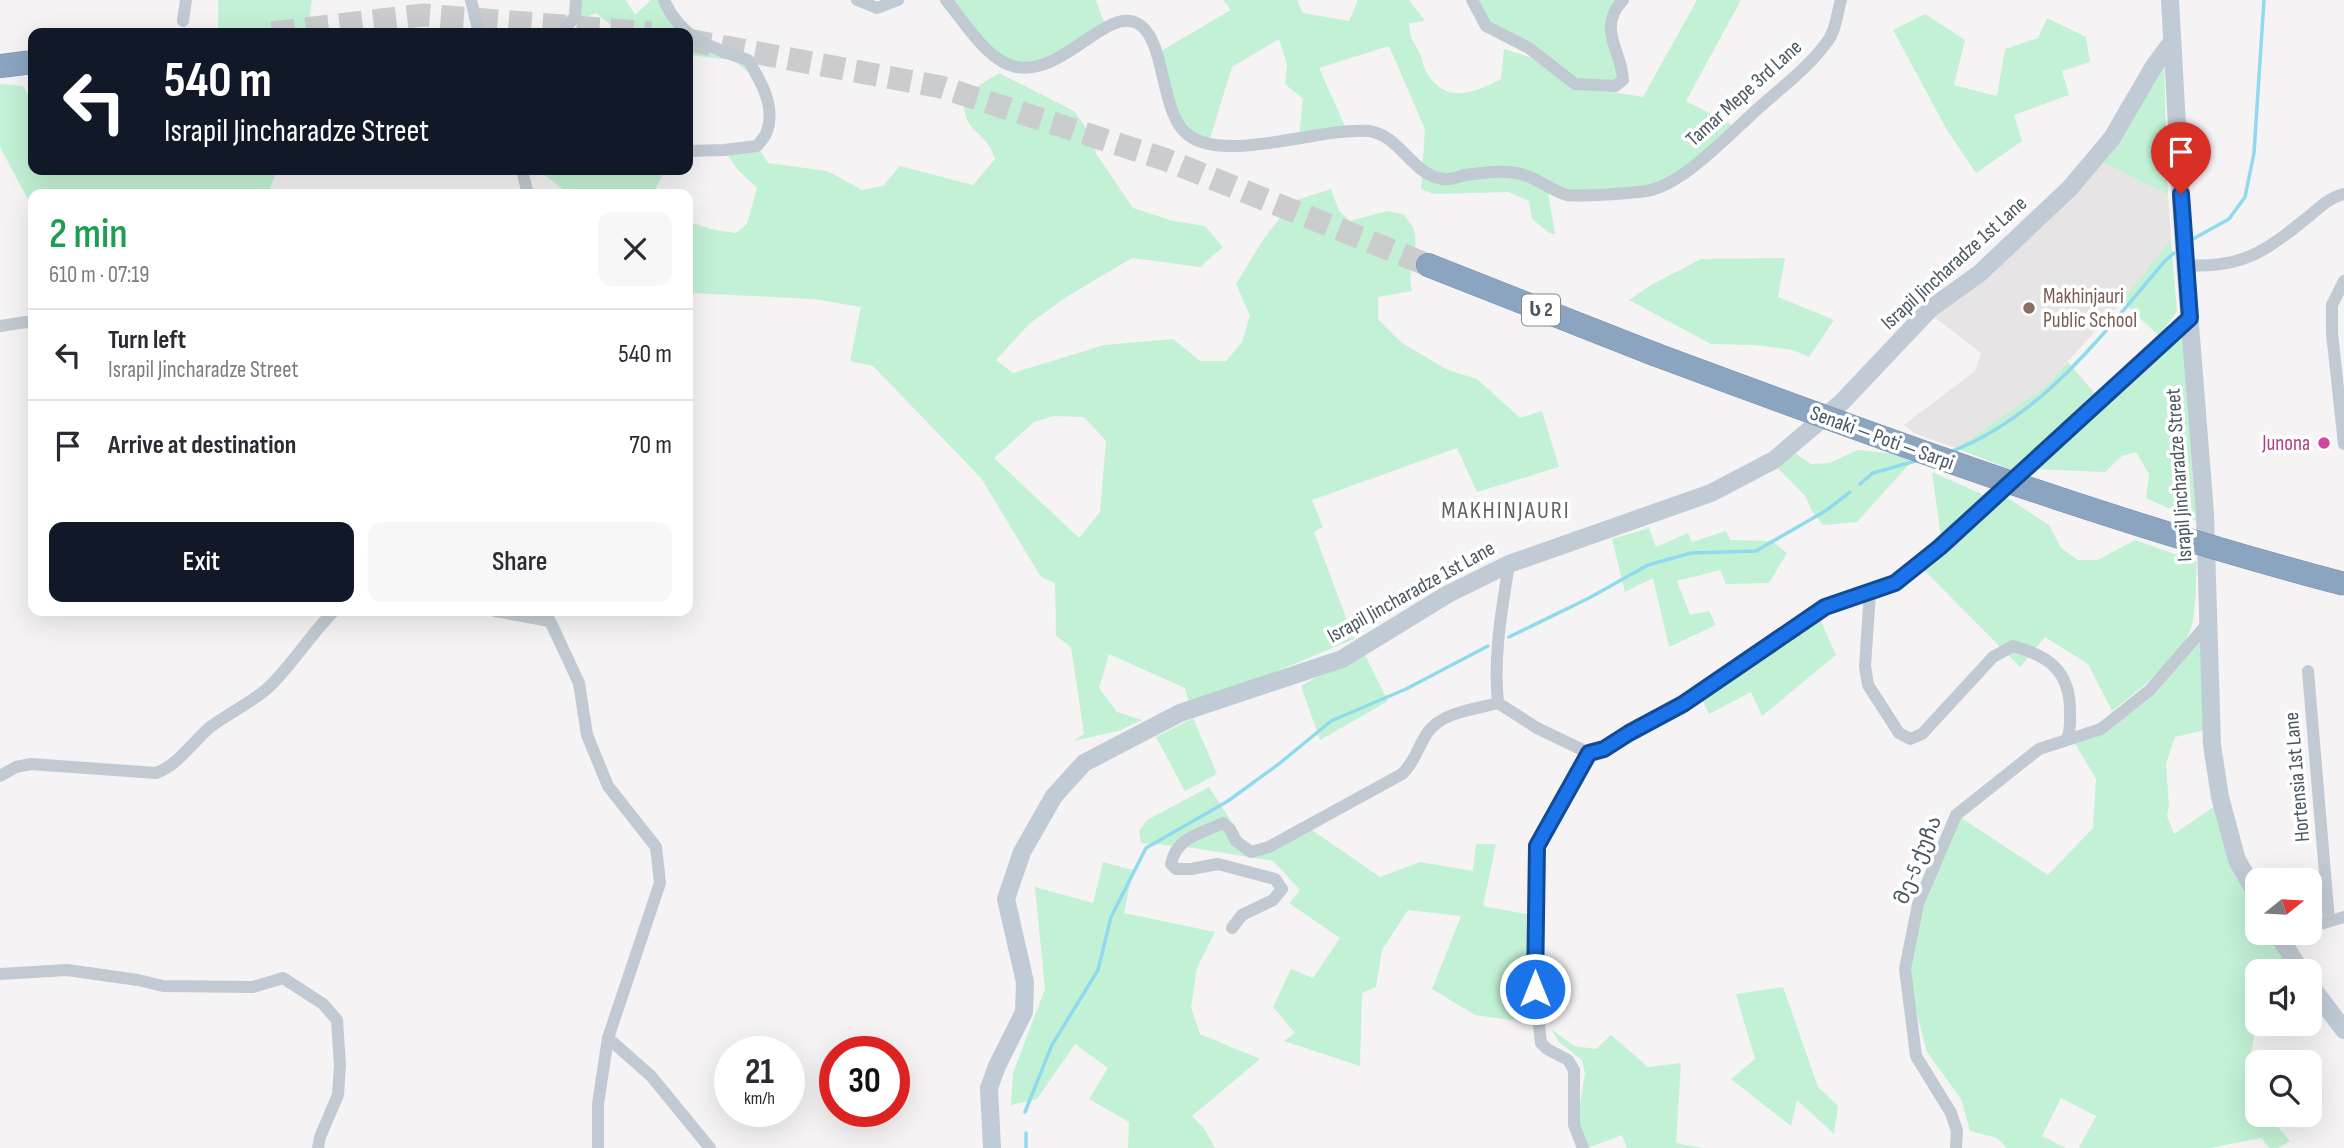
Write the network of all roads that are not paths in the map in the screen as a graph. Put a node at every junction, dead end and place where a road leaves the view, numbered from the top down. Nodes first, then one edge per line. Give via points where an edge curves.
1 (186, 0) edge
2 (471, 0) edge
3 (576, 0) edge
4 (664, 0) edge
5 (857, 0) edge
6 (898, 0) edge
7 (946, 0) edge
8 (1472, 0) edge
9 (1623, 0) edge
10 (1841, 0) edge
11 (2170, 0) edge
12 (183, 21) dead end
13 (479, 28) edge
14 (566, 28) edge
15 (683, 28) edge
16 (693, 37) edge
17 (2171, 43) junction
18 (28, 62) edge
19 (0, 65) edge
20 (693, 150) edge
21 (2344, 194) edge
22 (1428, 265) tunnel mouth
23 (2186, 265) junction
24 (2344, 281) edge
25 (2190, 318) junction
26 (28, 323) edge
27 (0, 326) edge
28 (2344, 444) edge
29 (1509, 564) junction
30 (2344, 583) edge
31 (1870, 593) junction
32 (329, 616) edge
33 (522, 616) edge
34 (2209, 622) junction
35 (2308, 671) dead end
36 (1498, 703) junction
37 (2067, 739) junction
38 (1589, 753) junction
39 (0, 776) edge
40 (2245, 874) edge
41 (2344, 917) edge
42 (2329, 921) junction
43 (2322, 923) edge
44 (1232, 928) dead end
45 (0, 974) edge
46 (2322, 1001) edge
47 (2344, 1030) edge
48 (608, 1038) junction
49 (317, 1148) edge
50 (598, 1148) edge
51 (710, 1148) edge
52 (992, 1148) edge
53 (1583, 1148) edge
54 (1956, 1148) edge

1 - 12 street
2 - 13 street
3 - 14 street via 575,16
4 - 15 street
5 - 6 street via 877,8
7 - 10 street, Tamar Mepe 3rd Lane via 995,56 1014,65 1043,64 1106,28 1122,21 1136,22 1154,46 1175,119 1188,136 1208,145 1371,131 1397,145 1421,170 1444,179 1492,171 1519,173 1569,195 1648,191 1681,175 1719,147 1829,41
8 - 9 street via 1486,26 1530,48 1575,84 1598,87 1615,86 1623,80 1610,29 1613,10
11 - 17 street, Israpil Jincharadze Street
16 - 20 street via 748,60 769,105 767,131 757,146
17 - 23 street, Israpil Jincharadze Street
17 - 29 street, Israpil Jincharadze 1st Lane via 2112,138 2070,188 1980,272 1930,309 1842,402 1774,460 1711,493
18 - 19 highway
21 - 23 street via 2250,258
22 - 30 highway, Senaki — Poti — Sarpi / ს 2, bridge via 1916,451 2140,526
23 - 25 street, Israpil Jincharadze Street
24 - 28 street via 2332,305
25 - 31 street via 1940,547 1895,583
25 - 34 street, Israpil Jincharadze Street
26 - 27 street
29 - 36 street via 1498,644
29 - 52 street, Israpil Jincharadze 1st Lane via 1448,594 1342,659 1180,713 1084,763 1054,796 1022,852 1006,899 1025,982 1024,1012 989,1088
31 - 37 street via 1868,685 1899,733 1910,739 1922,734 1993,657 2012,646 2057,667 2068,684
31 - 38 street via 1825,607 1683,704
32 - 39 street via 271,685 209,729 166,769 156,773 31,764
33 - 48 street via 550,621 579,683 587,735 608,786 656,847 660,883
34 - 37 street, მე-5 ქუჩა via 2150,691 2101,729
34 - 40 street, Israpil Jincharadze Street via 2212,746 2220,797
35 - 42 street, Hortensia 1st Lane
36 - 38 street
36 - 44 street via 1447,717 1427,733 1402,774 1269,847 1251,852 1223,823 1186,839 1173,850 1171,864 1176,869 1218,864 1275,879 1282,888 1273,900 1242,915
37 - 54 street, მე-5 ქუჩა via 2039,749 1956,815 1917,904 1905,968 1916,1056 1951,1113
38 - 53 street via 1537,846 1535,989 1541,1043 1568,1060 1574,1070 1574,1125
41 - 42 street
42 - 43 street
45 - 49 street via 68,970 174,986 253,987 283,978 323,1004 337,1020 338,1096
46 - 47 street
48 - 50 street via 597,1104
48 - 51 street via 651,1076

